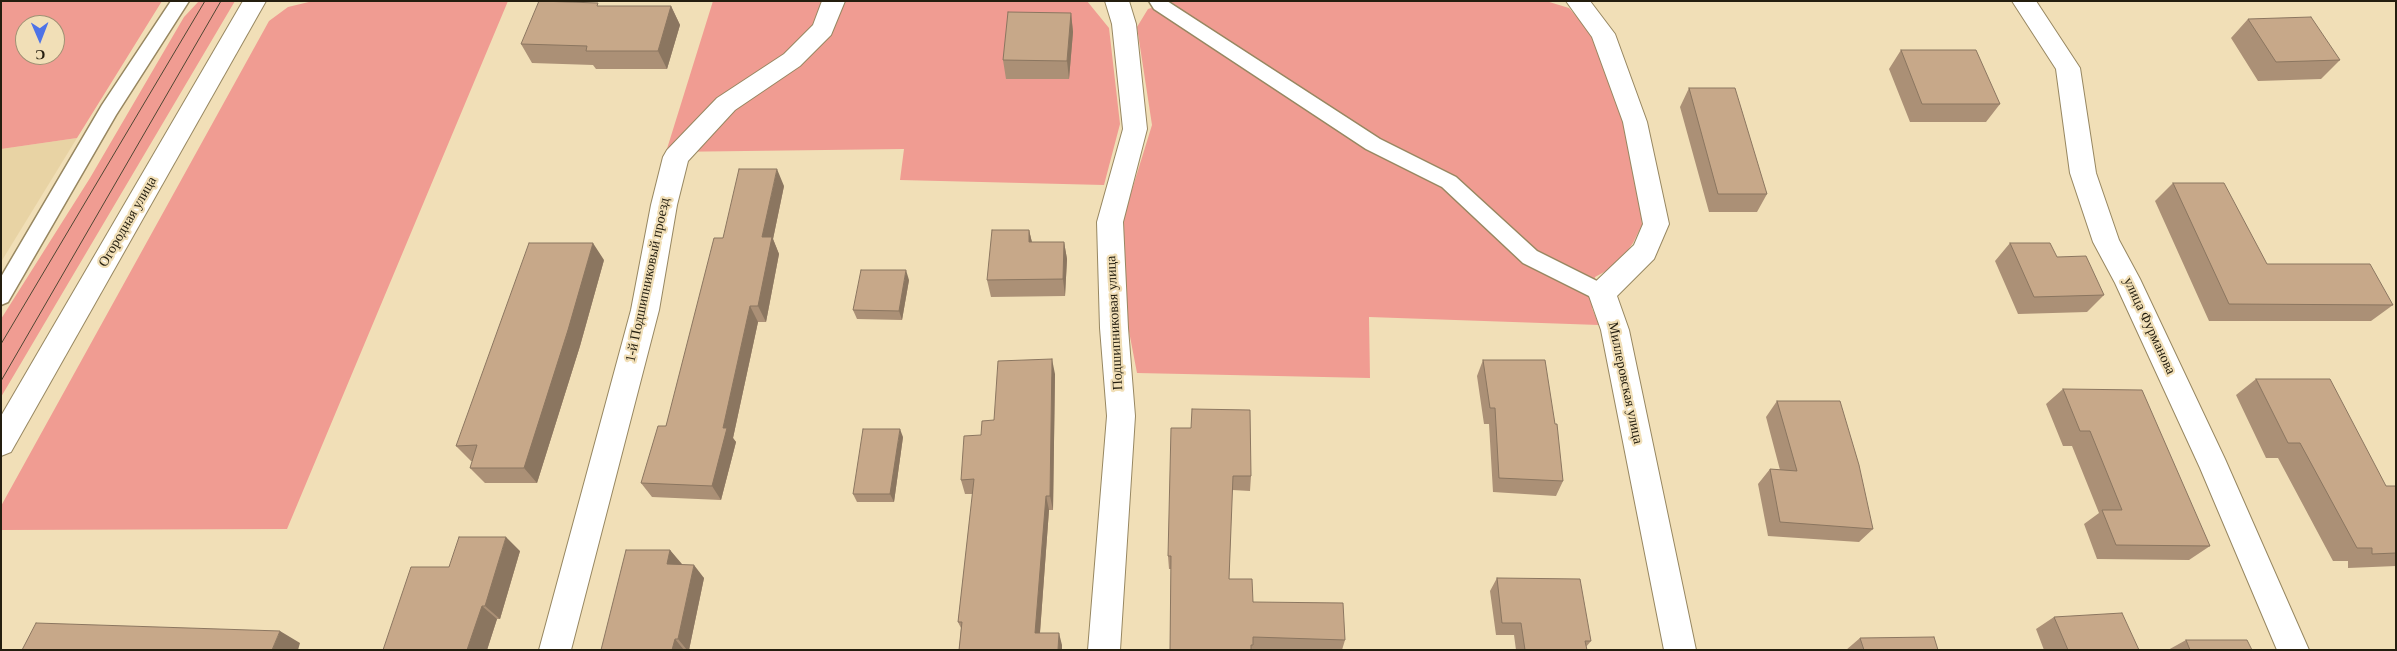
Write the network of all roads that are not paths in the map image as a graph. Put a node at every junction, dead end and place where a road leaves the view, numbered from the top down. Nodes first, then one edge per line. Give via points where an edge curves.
1 (180, 1) edge
2 (255, 1) edge
3 (834, 1) edge
4 (1117, 1) edge
5 (1158, 1) edge
6 (1577, 1) edge
7 (2023, 1) edge
8 (1602, 293) junction
9 (1, 296) edge
10 (1, 443) edge
11 (555, 650) edge
12 (1104, 650) edge
13 (1680, 650) edge
14 (2293, 650) edge

1 - 9 lane via 108,110
2 - 10 street, Огородная улица
3 - 11 street, 1-й Подшипниковый проезд via 823,29 798,54 726,104 676,157 645,310
4 - 12 street, Подшипниковая улица via 1124,24 1135,129 1110,222 1121,416
5 - 8 lane via 1373,144 1449,182 1530,258
6 - 8 street via 1603,34 1636,122 1656,224 1645,251
7 - 14 street, улица Фурманова via 2068,68 2084,173 2106,242 2127,279 2206,450
8 - 13 street, Миллеровская улица via 1615,330

